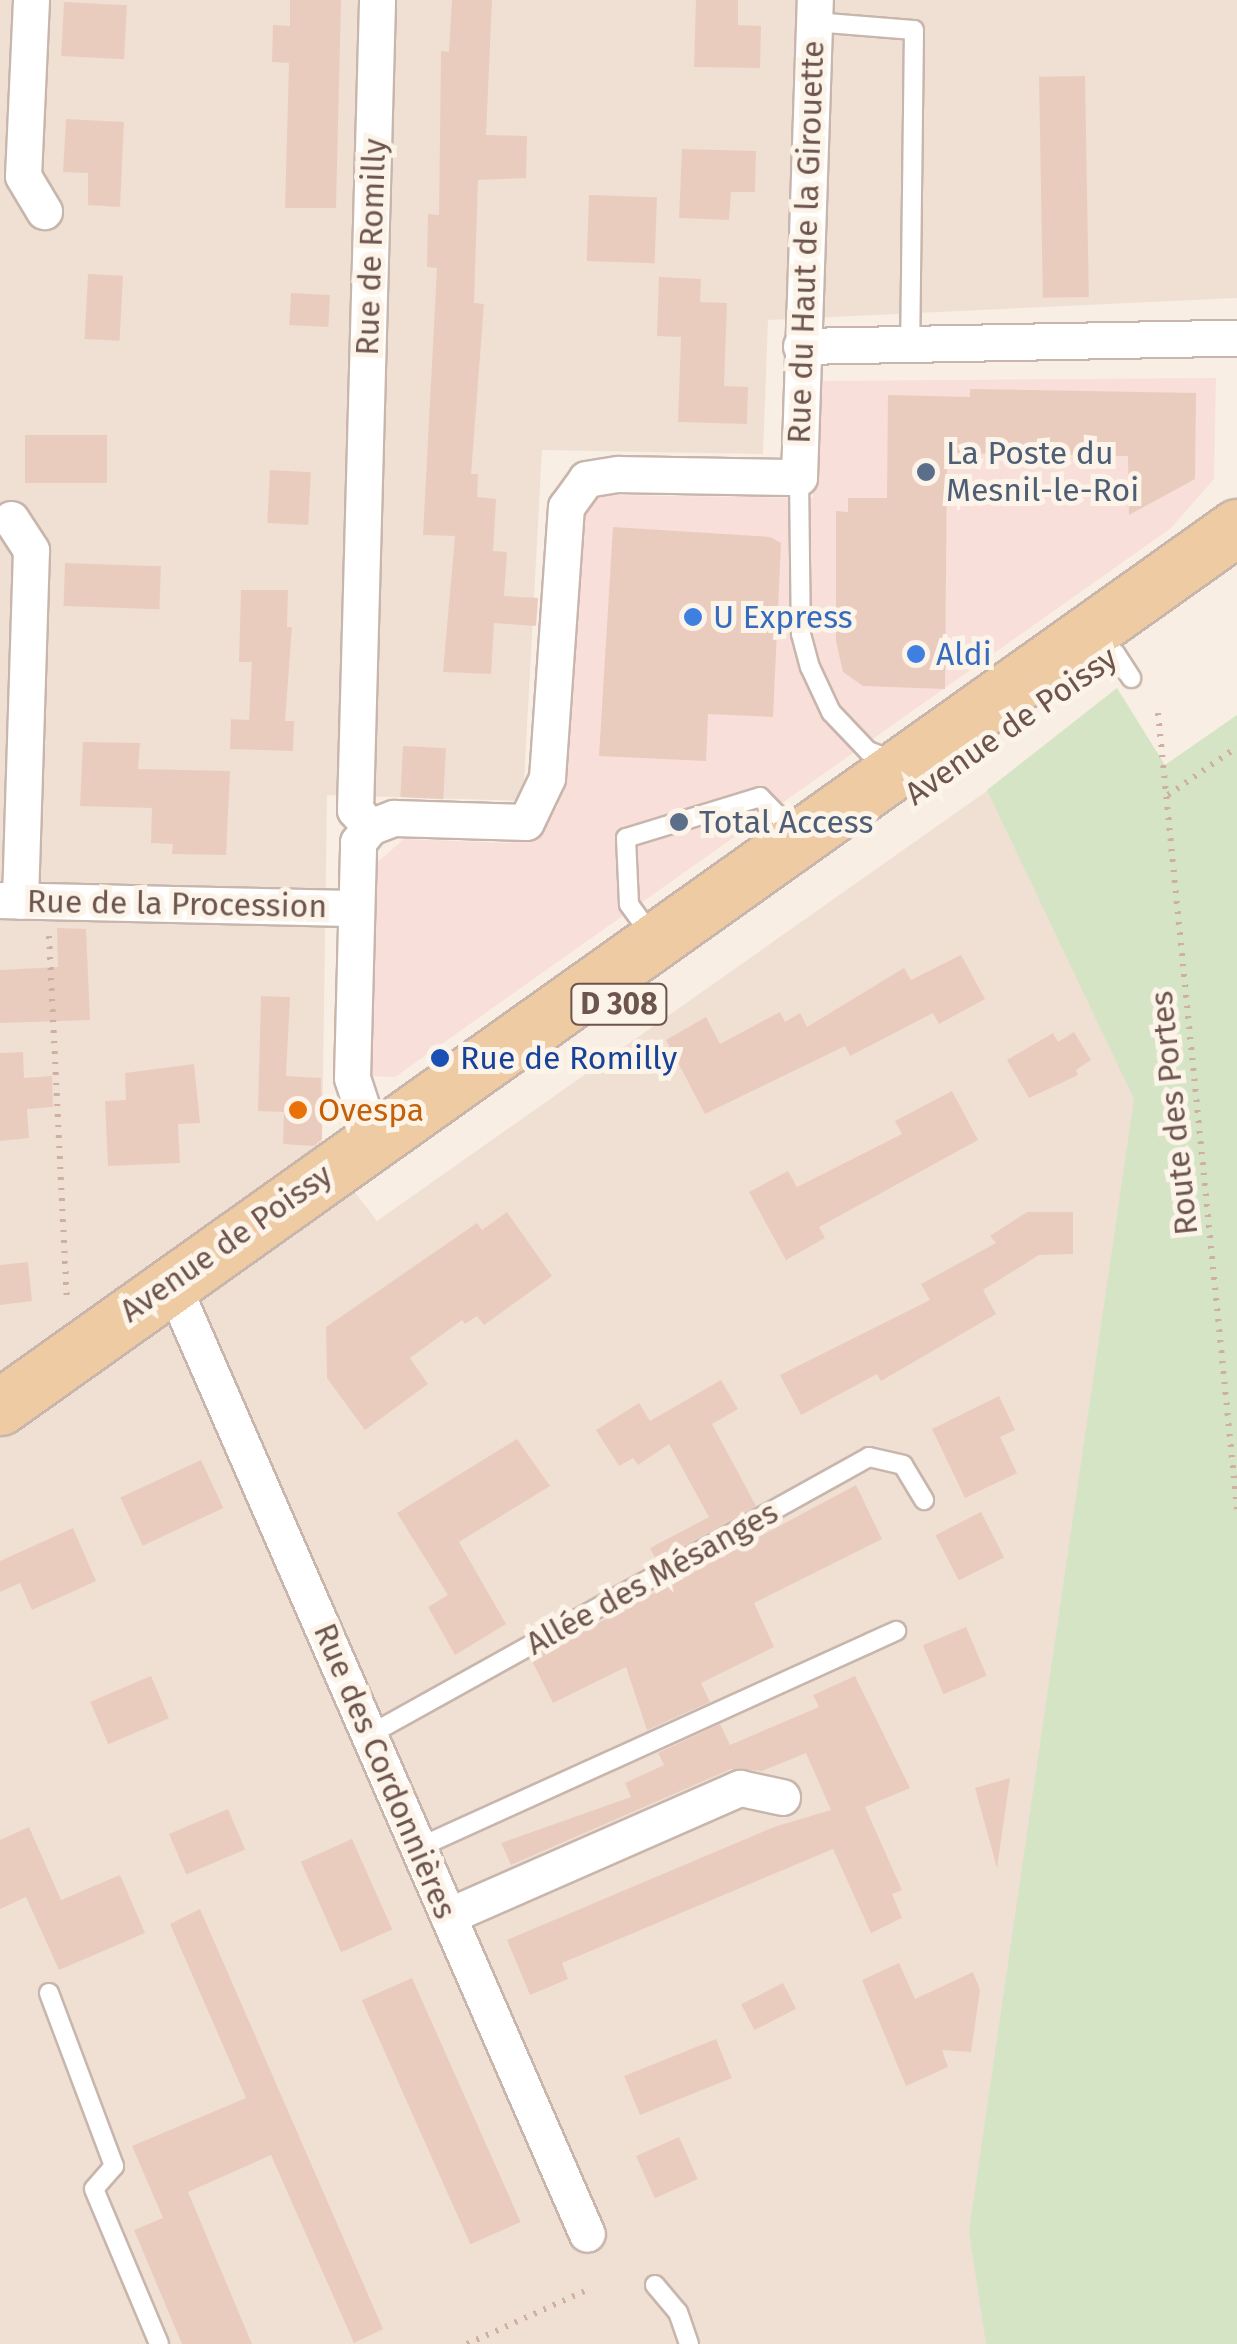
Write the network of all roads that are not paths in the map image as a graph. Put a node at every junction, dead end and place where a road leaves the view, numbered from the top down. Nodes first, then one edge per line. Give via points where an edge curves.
1 (31, 0) edge
2 (377, 0) edge
3 (814, 11) edge
4 (44, 211) dead end
5 (1237, 338) edge
6 (910, 344) junction
7 (801, 346) junction
8 (799, 477) junction
9 (11, 519) dead end
10 (1237, 527) edge
11 (1237, 568) edge
12 (910, 776) junction
13 (370, 827) junction
14 (810, 851) junction
15 (22, 900) edge
16 (354, 908) junction
17 (656, 941) junction
18 (382, 1152) junction
19 (175, 1296) junction
20 (0, 1408) edge
21 (0, 1437) edge
22 (924, 1500) dead end
23 (896, 1631) dead end
24 (370, 1735) junction
25 (782, 1797) dead end
26 (420, 1847) junction
27 (448, 1916) junction
28 (49, 1993) dead end
29 (588, 2234) dead end
30 (655, 2285) dead end
31 (159, 2344) edge
32 (689, 2344) edge

1 - 4 street via 23,176
2 - 13 street, Rue de Romilly via 355,810
3 - 6 lane via 914,30
3 - 7 street, Rue du Haut de la Girouette
5 - 6 street
6 - 7 street
7 - 8 street, Rue du Haut de la Girouette
8 - 12 lane via 801,634 810,667 831,712 868,751
8 - 13 street, Rue du Haut de la Girouette via 586,479 566,507 547,778 526,822 394,818
9 - 15 street via 31,550
10 - 12 main road, Avenue de Poissy / D 308
11 - 12 main road, Avenue de Poissy / D 308 via 1123,666
12 - 14 main road, Avenue de Poissy / D 308
13 - 16 street via 358,842
14 - 17 main road, Avenue de Poissy / D 308
14 - 17 lane via 760,797 626,838 629,904
14 - 18 main road, Avenue de Poissy / D 308
15 - 16 street, Rue de la Procession
16 - 18 street via 364,1022 352,1078
17 - 18 main road, Avenue de Poissy / D 308
18 - 19 main road, Avenue de Poissy / D 308
19 - 20 main road, Avenue de Poissy / D 308 via 70,1354
19 - 21 main road, Avenue de Poissy / D 308
19 - 24 street, Rue des Cordonnières
22 - 24 lane, Allée des Mésanges via 903,1466 869,1457
23 - 26 lane
24 - 26 street, Rue des Cordonnières
25 - 27 street via 740,1788
26 - 27 street, Rue des Cordonnières
27 - 29 street, Rue des Cordonnières
28 - 31 lane via 114,2166 94,2189
30 - 32 lane via 678,2312

